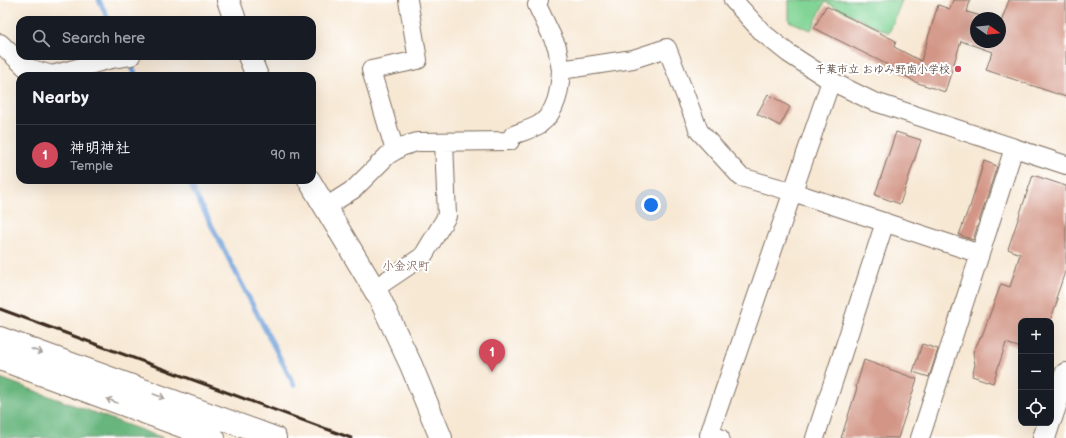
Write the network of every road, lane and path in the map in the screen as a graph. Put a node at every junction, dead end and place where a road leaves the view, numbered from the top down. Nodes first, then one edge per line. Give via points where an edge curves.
1 (228, 0) edge
2 (408, 0) edge
3 (539, 0) edge
4 (735, 1) edge
5 (234, 16) edge
6 (0, 43) edge
7 (16, 58) edge
8 (18, 60) edge
9 (111, 60) edge
10 (251, 60) edge
11 (561, 70) junction
12 (42, 72) edge
13 (64, 72) edge
14 (255, 72) edge
15 (831, 81) junction
16 (444, 142) junction
17 (1014, 148) junction
18 (395, 151) junction
19 (1066, 165) edge
20 (312, 184) edge
21 (793, 192) junction
22 (326, 207) junction
23 (885, 222) junction
24 (980, 254) junction
25 (374, 289) junction
26 (0, 338) edge
27 (0, 359) edge
28 (1066, 374) edge
29 (1054, 409) edge
30 (1049, 426) edge
31 (214, 438) edge
32 (275, 438) edge
33 (441, 438) edge
34 (720, 438) edge
35 (815, 438) edge
36 (920, 438) edge
37 (1044, 438) edge

1 - 5 street
2 - 18 street via 418,60 371,70
3 - 11 street via 537,5 557,47
4 - 15 street via 763,33
6 - 7 street
8 - 12 street via 25,67
9 - 13 street
10 - 14 street
11 - 16 street via 560,91 551,112 539,124 513,135 510,141
11 - 21 street via 633,59 667,48 699,131 741,177
15 - 17 street via 872,101
15 - 21 street
16 - 18 street via 417,142
16 - 25 street via 447,216 423,256
17 - 19 street
17 - 24 street
18 - 22 street via 354,189
20 - 22 street
21 - 23 street
21 - 34 street via 709,435
22 - 25 street
23 - 24 street
23 - 35 street
24 - 36 street
25 - 33 street
26 -> 32 street
31 -> 27 street
28 - 29 street
30 - 37 street

